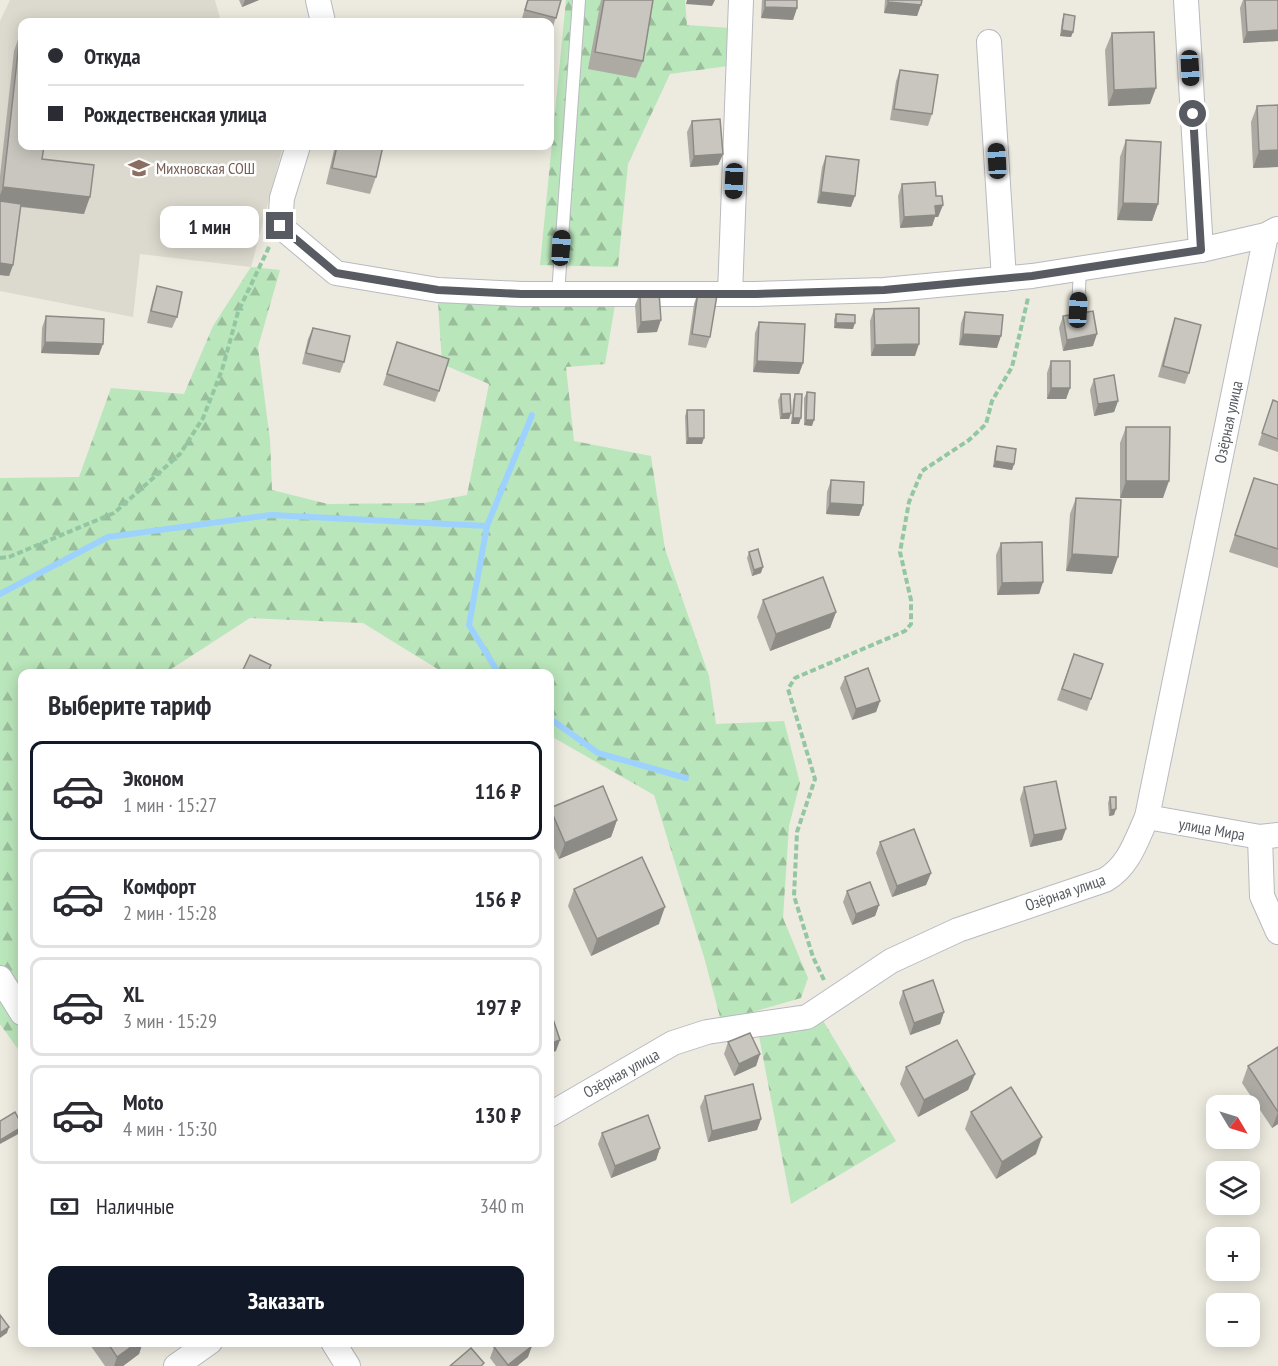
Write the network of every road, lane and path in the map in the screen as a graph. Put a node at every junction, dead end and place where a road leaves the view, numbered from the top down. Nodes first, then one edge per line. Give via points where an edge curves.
1 (318, 0) edge
2 (579, 0) edge
3 (741, 0) edge
4 (1186, 0) edge
5 (323, 18) edge
6 (989, 42) dead end
7 (297, 150) edge
8 (280, 226) junction
9 (1272, 232) edge
10 (1201, 250) junction
11 (1080, 269) junction
12 (1032, 276) junction
13 (1004, 279) junction
14 (558, 294) junction
15 (730, 294) junction
16 (1078, 310) dead end
17 (0, 558) edge
18 (1147, 817) junction
19 (1269, 836) edge
20 (1278, 932) edge
21 (0, 978) edge
22 (833, 1000) junction
23 (18, 1006) edge
24 (554, 1112) edge
25 (203, 1347) edge
26 (336, 1347) edge
27 (176, 1366) edge
28 (348, 1366) edge

1 - 5 street
2 - 14 lane
3 - 15 street
4 - 10 street
6 - 13 street
7 - 8 street via 282,198
8 - 14 street via 336,273 438,290
8 - 17 path via 238,312 203,418 180,454 114,513
9 - 10 street
9 - 18 street, Озёрная улица
10 - 11 street
11 - 12 street
11 - 16 lane
12 - 13 street
12 - 22 path via 1012,367 992,401 986,424 969,440 921,471 909,501 900,552 911,600 911,624 905,631 795,678 788,689 815,779 797,832 794,896 813,957
13 - 15 street via 884,290
14 - 15 street
18 - 19 street, улица Мира
18 - 22 street, Озёрная улица via 1128,859 1114,874 958,930 891,961
19 - 20 street via 1262,897
21 - 23 street
22 - 24 street, Озёрная улица via 807,1017 707,1032 673,1043
25 - 27 street
26 - 28 street

